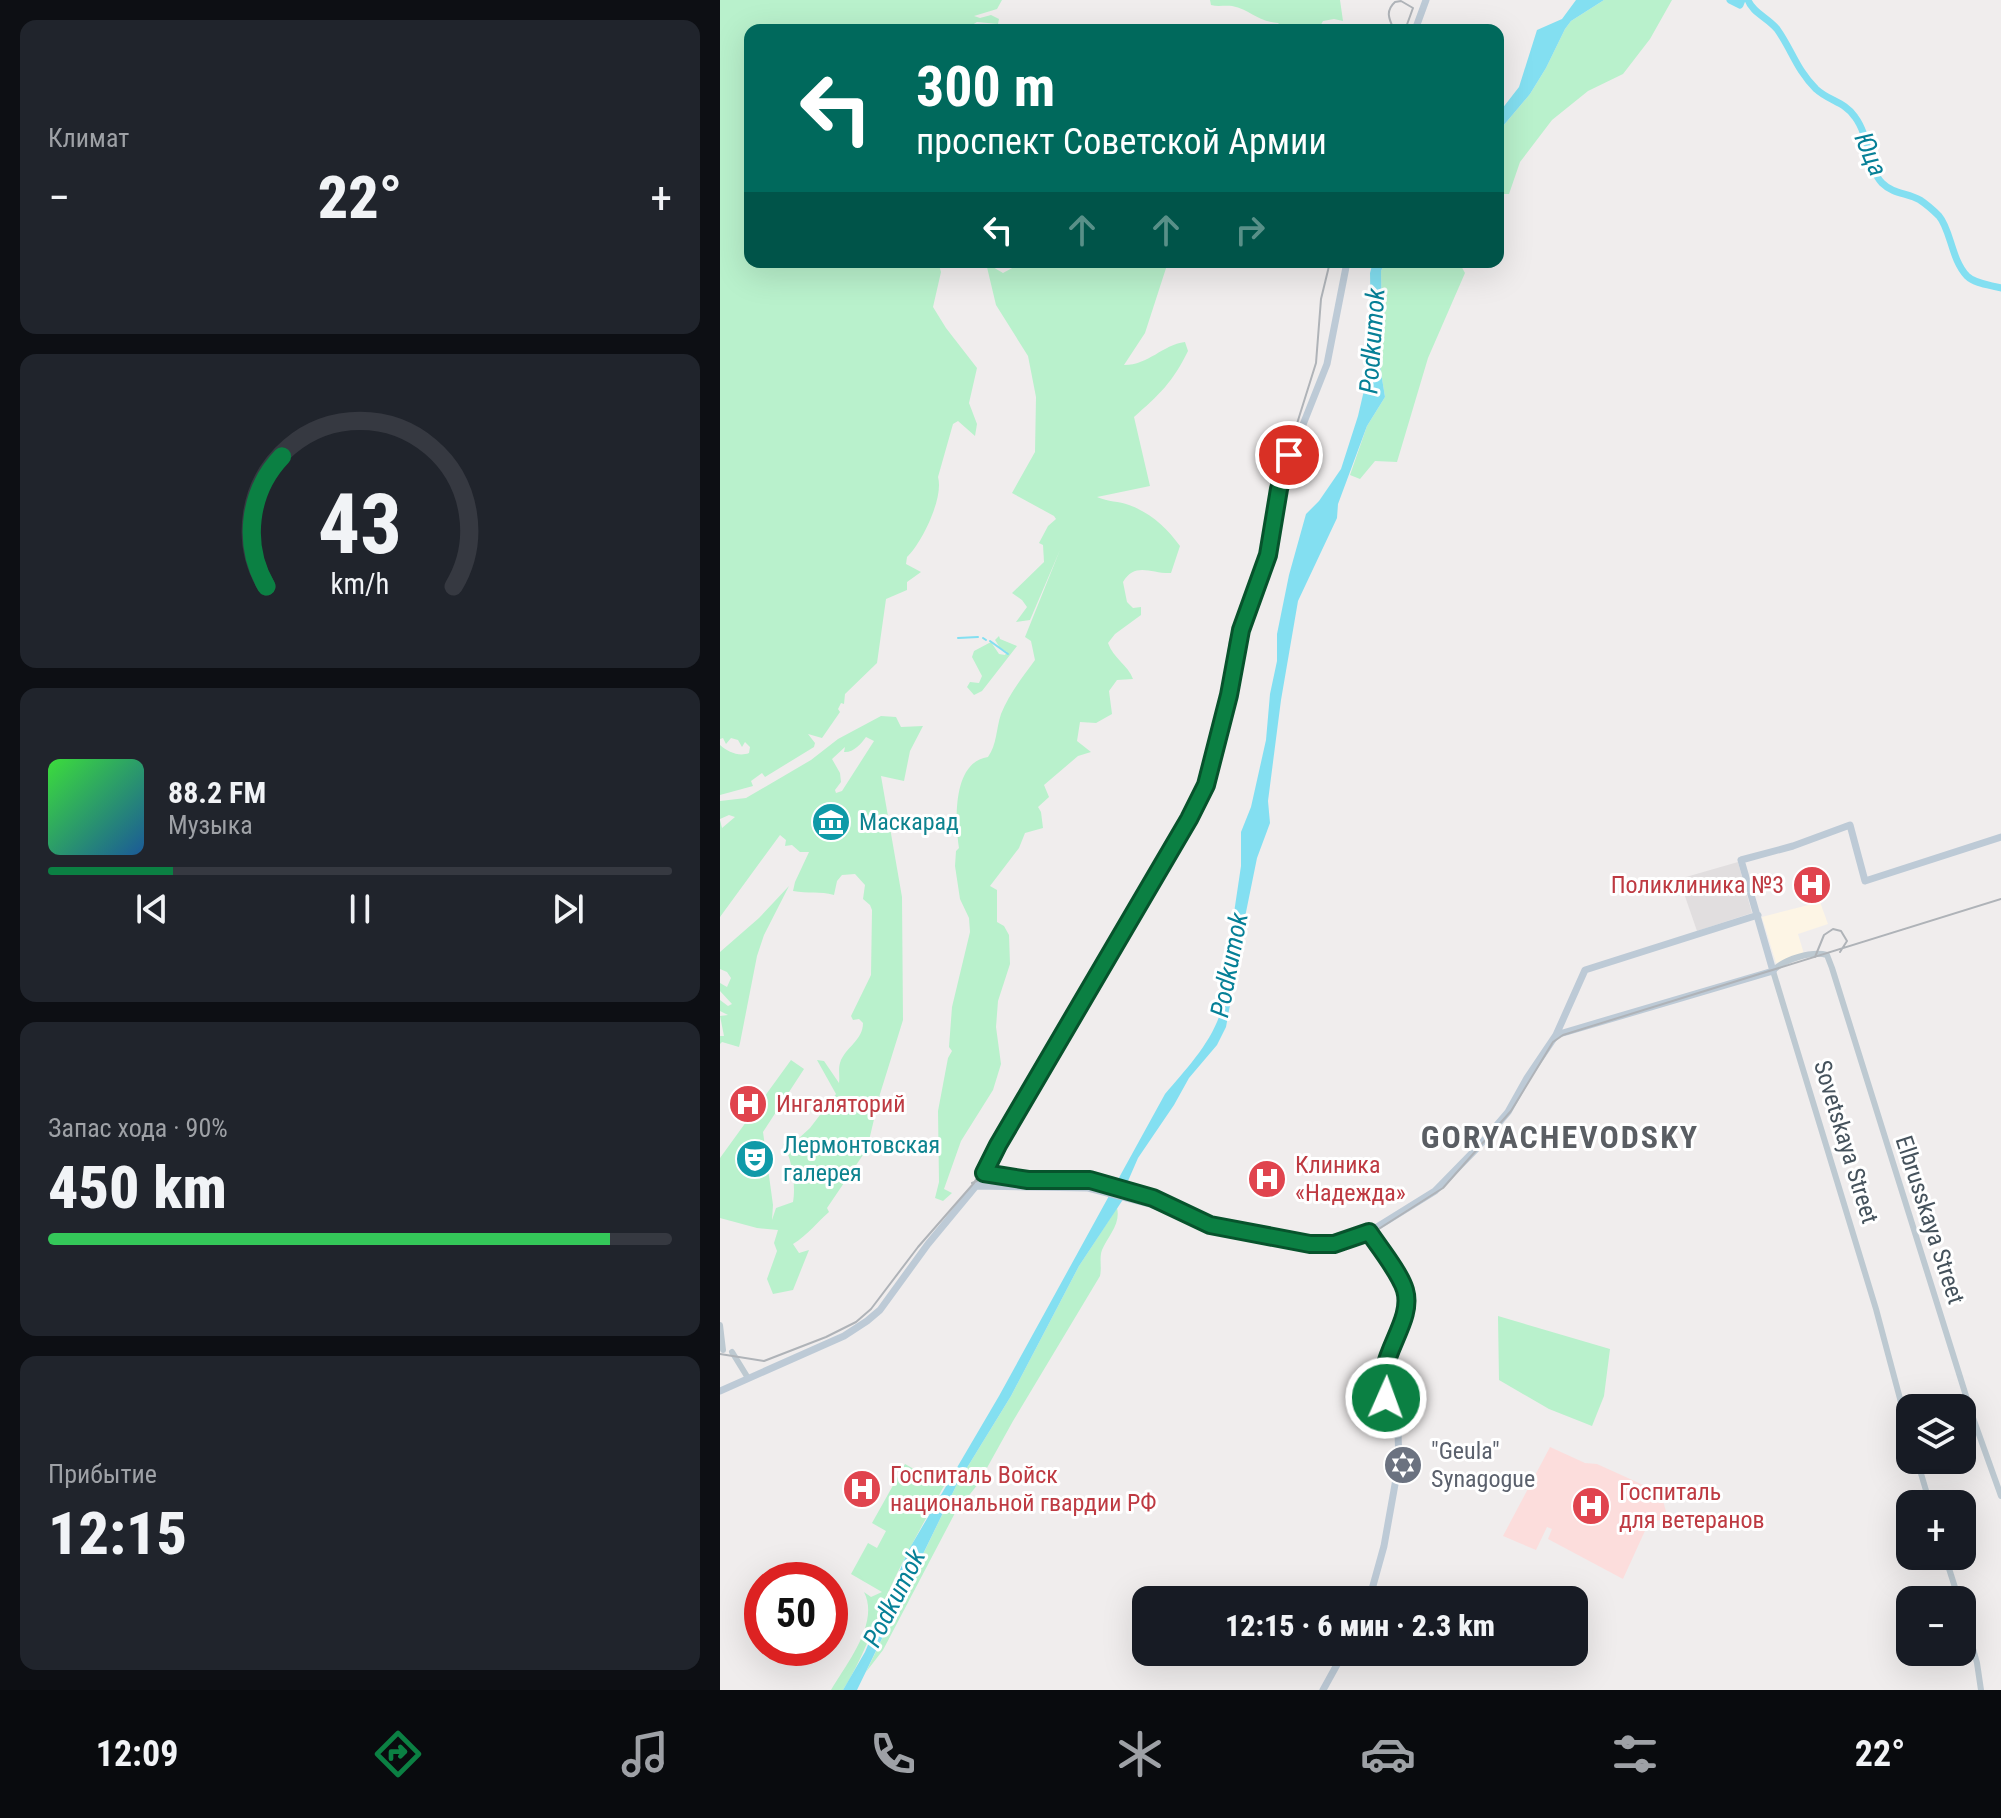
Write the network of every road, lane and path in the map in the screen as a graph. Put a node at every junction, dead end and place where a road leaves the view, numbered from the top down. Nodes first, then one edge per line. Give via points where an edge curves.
1 (1426, 0) edge
2 (1417, 24) edge
3 (1346, 268) edge
4 (2001, 837) edge
5 (1758, 915) junction
6 (1773, 971) junction
7 (1556, 1035) junction
8 (984, 1173) junction
9 (1089, 1184) junction
10 (976, 1186) junction
11 (1369, 1232) junction
12 (720, 1325) edge
13 (723, 1350) dead end
14 (732, 1352) dead end
15 (748, 1378) junction
16 (720, 1391) edge
17 (1899, 1394) edge
18 (2001, 1496) edge
19 (1373, 1586) edge
20 (1976, 1659) edge
21 (1336, 1666) edge
22 (1323, 1690) edge
23 (1981, 1690) edge

1 - 2 main road
3 - 8 main road via 1327,364 1279,489 1262,576 1237,647 1206,785
4 - 5 main road, Sovetskaya Street via 1865,881 1850,825 1741,860
5 - 6 main road, Sovetskaya Street
5 - 7 main road via 1585,970
6 - 7 main road
6 - 17 street, Sovetskaya Street
6 - 18 street, Elbrusskaya Street via 1817,952 1827,955
7 - 11 main road via 1508,1112 1479,1146 1435,1191
8 - 9 main road
8 - 10 main road
9 - 10 main road
9 - 11 main road via 1152,1201 1190,1220 1324,1245
10 - 15 main road via 867,1321
11 - 19 main road via 1406,1296 1381,1378 1398,1433 1399,1462
12 - 13 street
14 - 15 street
15 - 16 main road
20 - 23 street
21 - 22 main road

